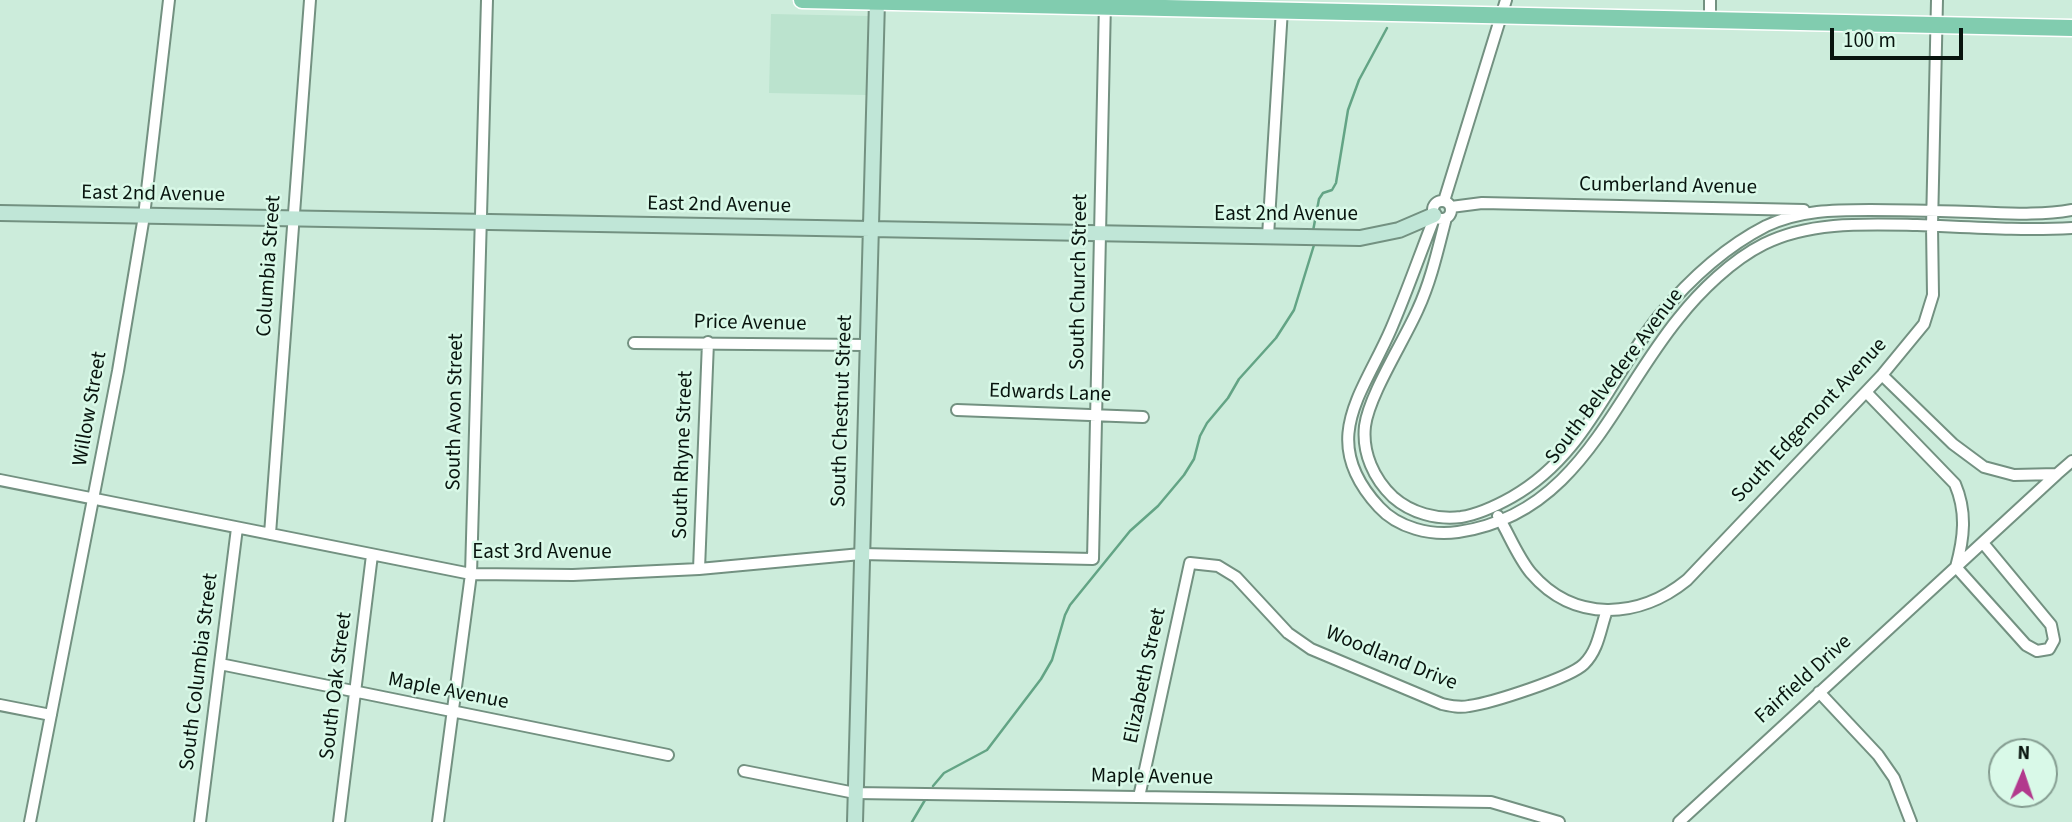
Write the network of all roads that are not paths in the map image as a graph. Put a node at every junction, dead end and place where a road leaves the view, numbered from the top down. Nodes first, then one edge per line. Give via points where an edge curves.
1 (169, 0) edge
2 (310, 0) edge
3 (487, 0) edge
4 (802, 0) edge
5 (1710, 0) edge
6 (1937, 0) edge
7 (877, 1) edge
8 (1105, 3) edge
9 (1504, 7) edge
10 (1282, 9) junction
11 (1710, 19) junction
12 (1936, 24) junction
13 (2072, 28) edge
14 (1818, 210) junction
15 (1932, 210) junction
16 (2072, 210) edge
17 (0, 212) edge
18 (1442, 212) junction
19 (144, 216) junction
20 (293, 219) junction
21 (480, 223) junction
22 (1882, 225) junction
23 (1932, 226) junction
24 (2072, 228) edge
25 (870, 230) junction
26 (1101, 234) junction
27 (1268, 236) junction
28 (708, 342) junction
29 (634, 343) dead end
30 (866, 345) junction
31 (1882, 375) junction
32 (1866, 392) junction
33 (957, 410) dead end
34 (1097, 416) junction
35 (1143, 417) dead end
36 (2072, 461) edge
37 (2057, 474) junction
38 (0, 480) edge
39 (94, 499) junction
40 (1494, 507) junction
41 (1501, 520) junction
42 (237, 528) junction
43 (270, 534) junction
44 (1983, 543) junction
45 (861, 554) junction
46 (372, 555) junction
47 (1093, 559) joint
48 (1190, 562) joint
49 (1956, 567) junction
50 (699, 569) junction
51 (471, 574) junction
52 (1607, 610) junction
53 (220, 664) junction
54 (1819, 692) junction
55 (356, 693) junction
56 (0, 705) edge
57 (452, 712) junction
58 (51, 715) junction
59 (668, 755) dead end
60 (744, 771) dead end
61 (855, 793) junction
62 (1139, 797) junction
63 (1547, 820) edge
64 (30, 822) edge
65 (200, 822) edge
66 (339, 822) edge
67 (438, 822) edge
68 (855, 822) edge
69 (1559, 822) edge
70 (1679, 822) edge
71 (1911, 822) edge

1 - 19 street, Willow Street
2 - 20 street, Columbia Street
3 - 21 street, South Avon Street
4 - 7 main road
5 - 11 street
6 - 12 street, South Edgemont Avenue
7 - 8 main road
7 - 25 street, South Chestnut Street
8 - 10 main road
8 - 26 street, South Church Street
9 - 10 main road
9 - 11 main road
9 - 18 street, South Belvedere Avenue
10 - 27 street
11 - 12 main road
12 - 13 main road
12 - 15 street, South Edgemont Avenue
14 - 15 street, South Belvedere Avenue
14 - 18 street, Cumberland Avenue via 1482,203
14 - 22 street, Cumberland Avenue
14 - 40 street, South Belvedere Avenue via 1764,228 1695,278 1656,320 1578,438 1539,480
15 - 16 street, South Belvedere Avenue via 2031,214
15 - 23 street, South Edgemont Avenue
17 - 19 street, East 2nd Avenue
18 - 27 street, East 2nd Avenue via 1399,230 1360,238
18 - 40 street, South Belvedere Avenue via 1420,305 1367,413 1366,451 1389,493 1421,514 1454,518
18 - 41 street, South Belvedere Avenue via 1353,407 1351,458 1373,500 1406,525 1451,533
19 - 20 street, East 2nd Avenue
19 - 39 street, Willow Street
20 - 21 street, East 2nd Avenue
20 - 43 street, Columbia Street
21 - 25 street, East 2nd Avenue
21 - 51 street, South Avon Street
22 - 23 street, South Belvedere Avenue
22 - 41 street, South Belvedere Avenue via 1787,234 1743,257 1676,321 1580,462 1538,499
23 - 24 street, South Belvedere Avenue
23 - 31 street, South Edgemont Avenue via 1933,295 1924,324
25 - 26 street, East 2nd Avenue
25 - 30 street, South Chestnut Street
26 - 27 street, East 2nd Avenue
26 - 34 street, South Church Street
28 - 29 street, Price Avenue
28 - 30 street, Price Avenue
28 - 50 street, South Rhyne Street
30 - 45 street, South Chestnut Street
31 - 32 street, South Edgemont Avenue
31 - 37 street via 1976,462 2005,474
32 - 49 street via 1955,484 1964,525
32 - 52 street, South Edgemont Avenue via 1687,580 1641,606
33 - 34 street, Edwards Lane
34 - 35 street, Edwards Lane
34 - 47 street, South Church Street
36 - 37 street, Fairfield Drive
37 - 44 street, Fairfield Drive
38 - 39 street, East 3rd Avenue
39 - 42 street, East 3rd Avenue
39 - 58 street, Willow Street
40 - 41 street, South Edgemont Avenue
41 - 52 street, South Edgemont Avenue via 1526,565 1542,583 1565,600
42 - 43 street, East 3rd Avenue
42 - 53 street, South Columbia Street
43 - 46 street, East 3rd Avenue
44 - 49 street, Fairfield Drive
44 - 49 street via 2051,625 2052,647 2037,651 2026,645
45 - 47 street, East 3rd Avenue
45 - 50 street, East 3rd Avenue
45 - 61 street, South Chestnut Street
46 - 51 street, East 3rd Avenue
46 - 55 street, South Oak Street
48 - 52 street, Woodland Drive via 1217,566 1236,578 1289,633 1311,649 1455,707 1483,703 1580,668 1593,652
48 - 62 street, Elizabeth Street
49 - 54 street, Fairfield Drive
50 - 51 street, East 3rd Avenue
51 - 57 street, South Avon Street
53 - 55 street, Maple Avenue
53 - 65 street, South Columbia Street
54 - 70 street, Fairfield Drive
54 - 71 street via 1878,755 1894,778
55 - 57 street, Maple Avenue
55 - 66 street, South Oak Street
56 - 58 street
57 - 59 street, Maple Avenue
57 - 67 street, South Avon Street
58 - 64 street, Willow Street
60 - 61 street, Maple Avenue
61 - 62 street, Maple Avenue
61 - 68 street, South Chestnut Street
62 - 63 street, Maple Avenue via 1491,802
63 - 69 street, Maple Avenue

